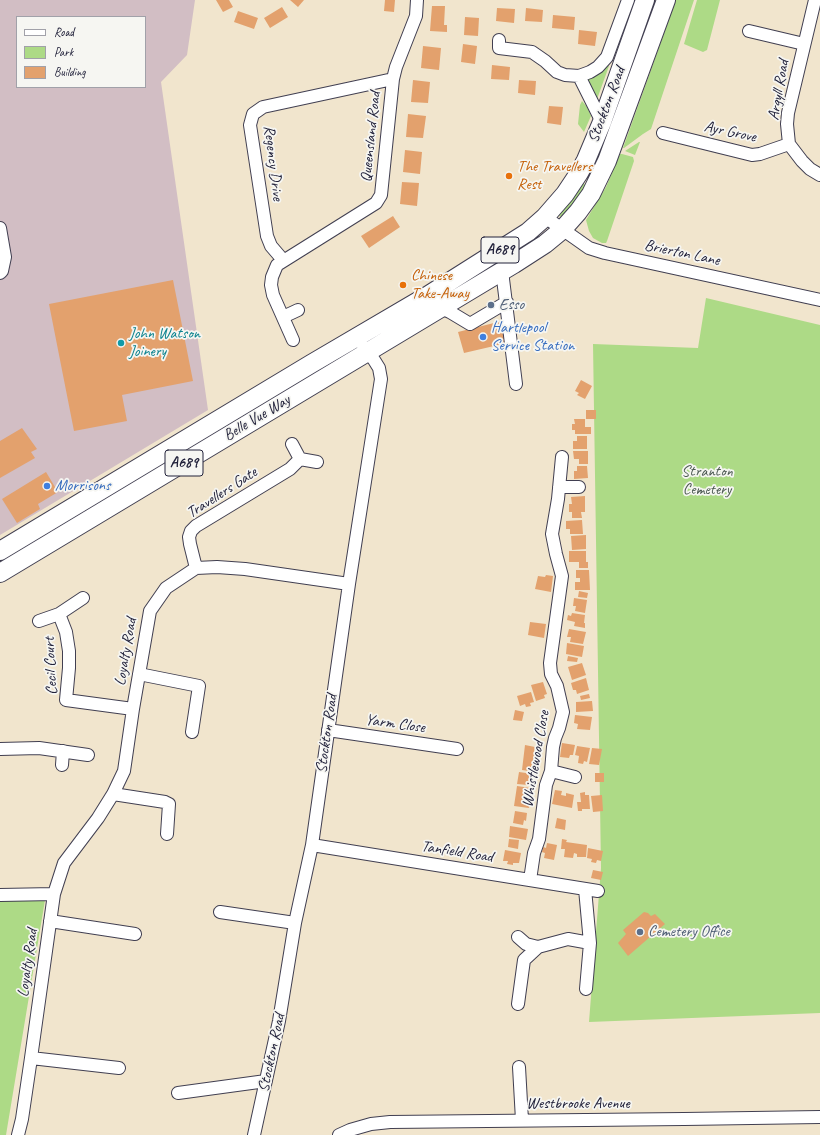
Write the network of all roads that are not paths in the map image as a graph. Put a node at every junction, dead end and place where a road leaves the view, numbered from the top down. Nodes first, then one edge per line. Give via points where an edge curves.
1 (417, 0) edge
2 (666, 0) edge
3 (634, 7) edge
4 (816, 7) edge
5 (660, 19) junction
6 (749, 31) dead end
7 (499, 40) dead end
8 (804, 44) junction
9 (579, 76) junction
10 (393, 79) junction
11 (602, 122) junction
12 (663, 133) dead end
13 (789, 144) junction
14 (820, 175) edge
15 (545, 217) junction
16 (0, 228) edge
17 (562, 230) junction
18 (283, 260) junction
19 (508, 268) junction
20 (0, 273) edge
21 (820, 300) edge
22 (507, 302) junction
23 (441, 308) junction
24 (298, 310) dead end
25 (283, 317) junction
26 (357, 337) junction
27 (293, 340) dead end
28 (367, 352) junction
29 (516, 384) dead end
30 (292, 444) dead end
31 (562, 457) dead end
32 (300, 459) junction
33 (317, 462) dead end
34 (559, 487) junction
35 (579, 487) dead end
36 (0, 551) edge
37 (196, 568) junction
38 (0, 573) edge
39 (349, 584) junction
40 (83, 598) dead end
41 (59, 614) junction
42 (39, 621) dead end
43 (139, 674) junction
44 (133, 709) junction
45 (328, 730) junction
46 (192, 732) dead end
47 (0, 749) edge
48 (457, 749) dead end
49 (63, 751) junction
50 (88, 755) dead end
51 (62, 765) dead end
52 (552, 772) junction
53 (575, 777) dead end
54 (113, 794) junction
55 (167, 834) dead end
56 (312, 845) junction
57 (530, 880) junction
58 (585, 888) junction
59 (598, 891) dead end
60 (54, 894) junction
61 (0, 895) edge
62 (220, 912) dead end
63 (50, 921) junction
64 (295, 923) junction
65 (135, 934) dead end
66 (518, 937) dead end
67 (590, 943) junction
68 (538, 947) junction
69 (586, 988) dead end
70 (518, 1004) dead end
71 (31, 1058) junction
72 (519, 1067) dead end
73 (119, 1068) dead end
74 (266, 1081) junction
75 (178, 1093) dead end
76 (820, 1116) edge
77 (522, 1120) junction
78 (18, 1135) edge
79 (254, 1135) edge
80 (339, 1135) edge

1 - 10 street, Queensland Road via 416,16
2 - 5 highway, Stockton Road / A689
3 - 5 street
3 - 9 street via 606,57 598,67
3 - 11 highway, Stockton Road / A689
4 - 8 street, Argyll Road
5 - 17 highway, Stockton Road / A689 via 607,162 591,194
6 - 8 street
7 - 9 street via 499,48 532,52 557,72
8 - 13 street, Argyll Road via 788,113
9 - 11 street
10 - 18 street, Queensland Road via 381,195 376,203
10 - 18 street, Regency Drive via 263,107 253,114 250,125 267,236 271,246
11 - 15 highway, Stockton Road / A689 via 580,173
12 - 13 street, Ayr Grove via 752,155
13 - 14 street, Argyll Road via 810,169
15 - 17 street, Brierton Lane
15 - 26 highway, Stockton Road / A689 via 508,245
16 - 20 street via 6,257
17 - 19 highway, Stockton Road / A689
17 - 21 street, Brierton Lane via 589,248 614,255
18 - 25 street, Queensland Road via 277,265 271,285
19 - 22 street
19 - 23 highway, Belle Vue Way / A689
22 - 23 street via 470,324
22 - 29 street
23 - 28 highway, Belle Vue Way / A689
24 - 25 street
25 - 27 street, Queensland Road
26 - 28 street, Stockton Road
26 - 36 highway, Stockton Road / A689
28 - 38 highway, Belle Vue Way / A689
28 - 39 street, Stockton Road via 379,368 381,379
30 - 32 street
31 - 34 street, Whistlewood Close
32 - 33 street
32 - 37 street, Travellers Gate via 191,531 189,537
34 - 35 street
34 - 52 street, Whistlewood Close via 552,534 562,576 550,663 563,712 554,738
37 - 39 street via 245,569
37 - 43 street, Loyalty Road via 166,588 150,611
39 - 45 street, Stockton Road
40 - 41 street, Cecil Court
41 - 42 street, Cecil Court
41 - 44 street, Cecil Court via 66,632 69,651 66,700
43 - 44 street, Loyalty Road
43 - 46 street via 199,686
44 - 54 street, Loyalty Road via 124,771
45 - 48 street, Yarm Close
45 - 56 street, Stockton Road
47 - 49 street via 39,748
49 - 50 street
49 - 51 street
52 - 53 street
52 - 57 street, Whistlewood Close via 546,785 539,839
54 - 55 street via 169,804
54 - 60 street, Loyalty Road via 64,863
56 - 57 street, Tanfield Road
56 - 64 street, Stockton Road
57 - 58 street, Tanfield Road
58 - 59 street, Tanfield Road
58 - 67 street
60 - 61 street
60 - 63 street, Loyalty Road
62 - 64 street
63 - 65 street
63 - 71 street, Loyalty Road
64 - 74 street, Stockton Road
66 - 68 street via 526,944
67 - 68 street via 568,939
67 - 69 street
68 - 70 street via 524,960
71 - 73 street
71 - 78 street, Loyalty Road
72 - 77 street
74 - 75 street
74 - 79 street, Stockton Road
76 - 77 street, Westbrooke Avenue
77 - 80 street, Westbrooke Avenue via 390,1122 371,1124

